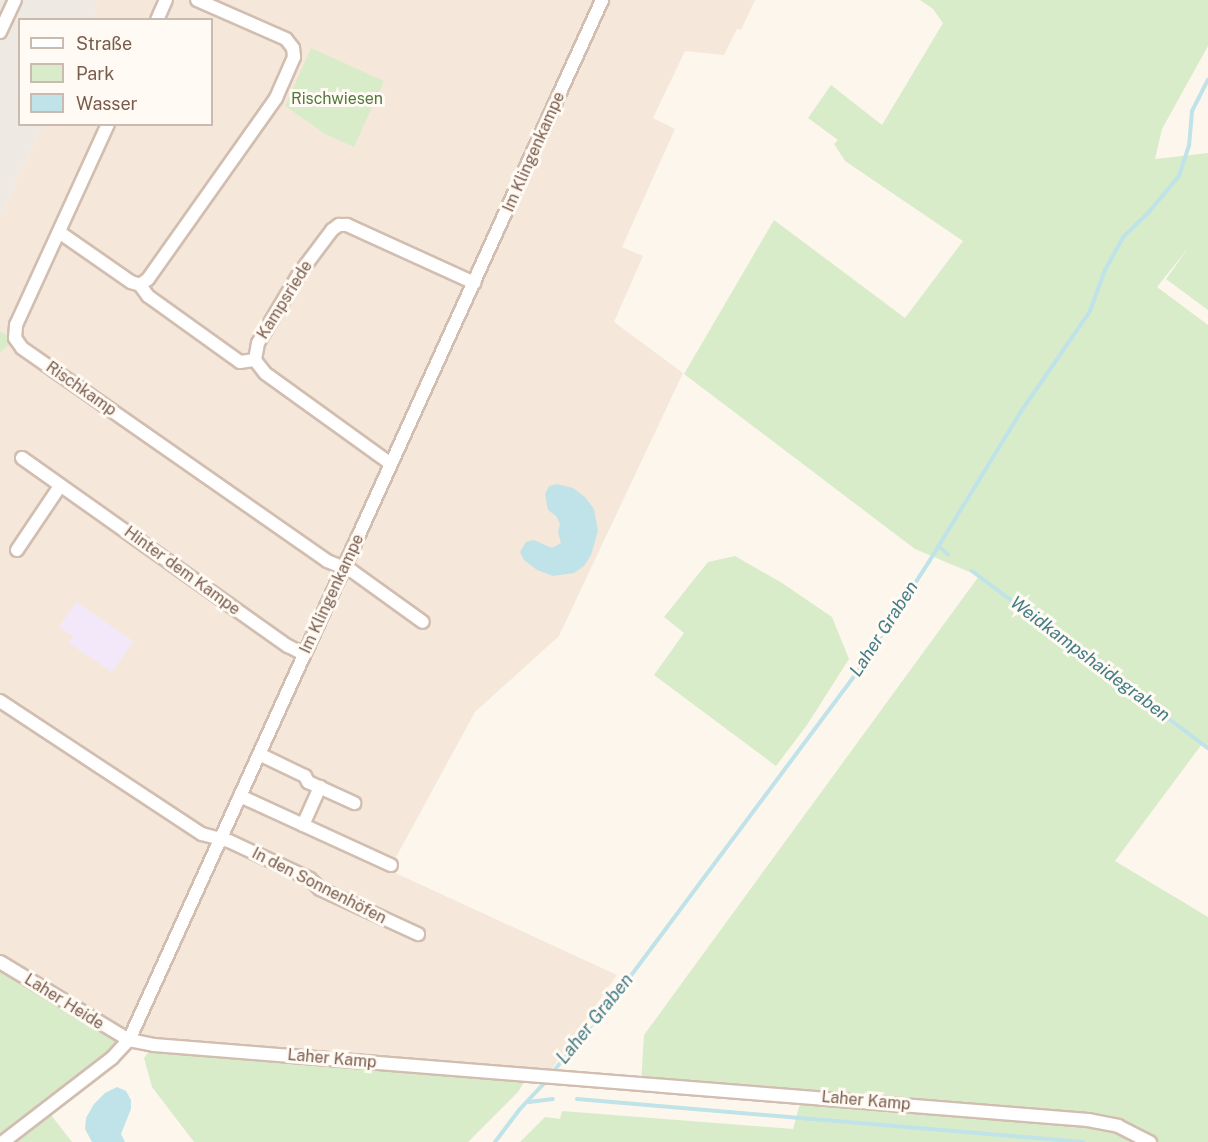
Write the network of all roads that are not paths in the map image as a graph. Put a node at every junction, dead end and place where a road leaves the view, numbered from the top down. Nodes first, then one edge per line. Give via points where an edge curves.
1 (15, 0) edge
2 (166, 0) edge
3 (197, 0) edge
4 (599, 1) edge
5 (158, 18) edge
6 (0, 32) edge
7 (107, 126) edge
8 (59, 232) junction
9 (474, 283) junction
10 (140, 285) junction
11 (255, 360) junction
12 (22, 458) dead end
13 (391, 464) junction
14 (60, 486) junction
15 (17, 550) dead end
16 (344, 568) junction
17 (423, 622) dead end
18 (304, 654) junction
19 (0, 701) edge
20 (259, 754) junction
21 (320, 787) junction
22 (240, 796) junction
23 (354, 803) dead end
24 (303, 825) junction
25 (220, 839) junction
26 (391, 865) dead end
27 (418, 934) dead end
28 (0, 962) edge
29 (129, 1040) junction
30 (3, 1142) edge
31 (1150, 1142) edge

1 - 6 street
2 - 5 street
3 - 10 street via 286,39 294,57 276,98
4 - 9 street, Im Klingenkampe
7 - 8 street, Rischkamp
8 - 10 street
8 - 16 street, Rischkamp via 16,326 15,338 22,348 327,561
9 - 11 street, Kampsriede via 347,225 339,225 276,310 258,343
9 - 13 street, Im Klingenkampe
10 - 11 street via 148,296 240,362
11 - 13 street, Kampsriede via 265,373
12 - 14 street, Hinter dem Kampe
13 - 16 street, Im Klingenkampe
14 - 15 street
14 - 18 street, Hinter dem Kampe
16 - 17 street, Rischkamp
16 - 18 street, Im Klingenkampe
18 - 20 street, Im Klingenkampe
19 - 25 street via 202,834
20 - 21 street
20 - 22 street, Im Klingenkampe
21 - 23 street
21 - 24 street
22 - 24 street
22 - 25 street, Im Klingenkampe
24 - 26 street
25 - 27 street, In den Sonnenhöfen
25 - 29 street, Im Klingenkampe
28 - 29 street, Laher Heide
29 - 30 street, Im Klingenkampe via 112,1058
29 - 31 street, Laher Kamp via 1088,1120 1118,1126

